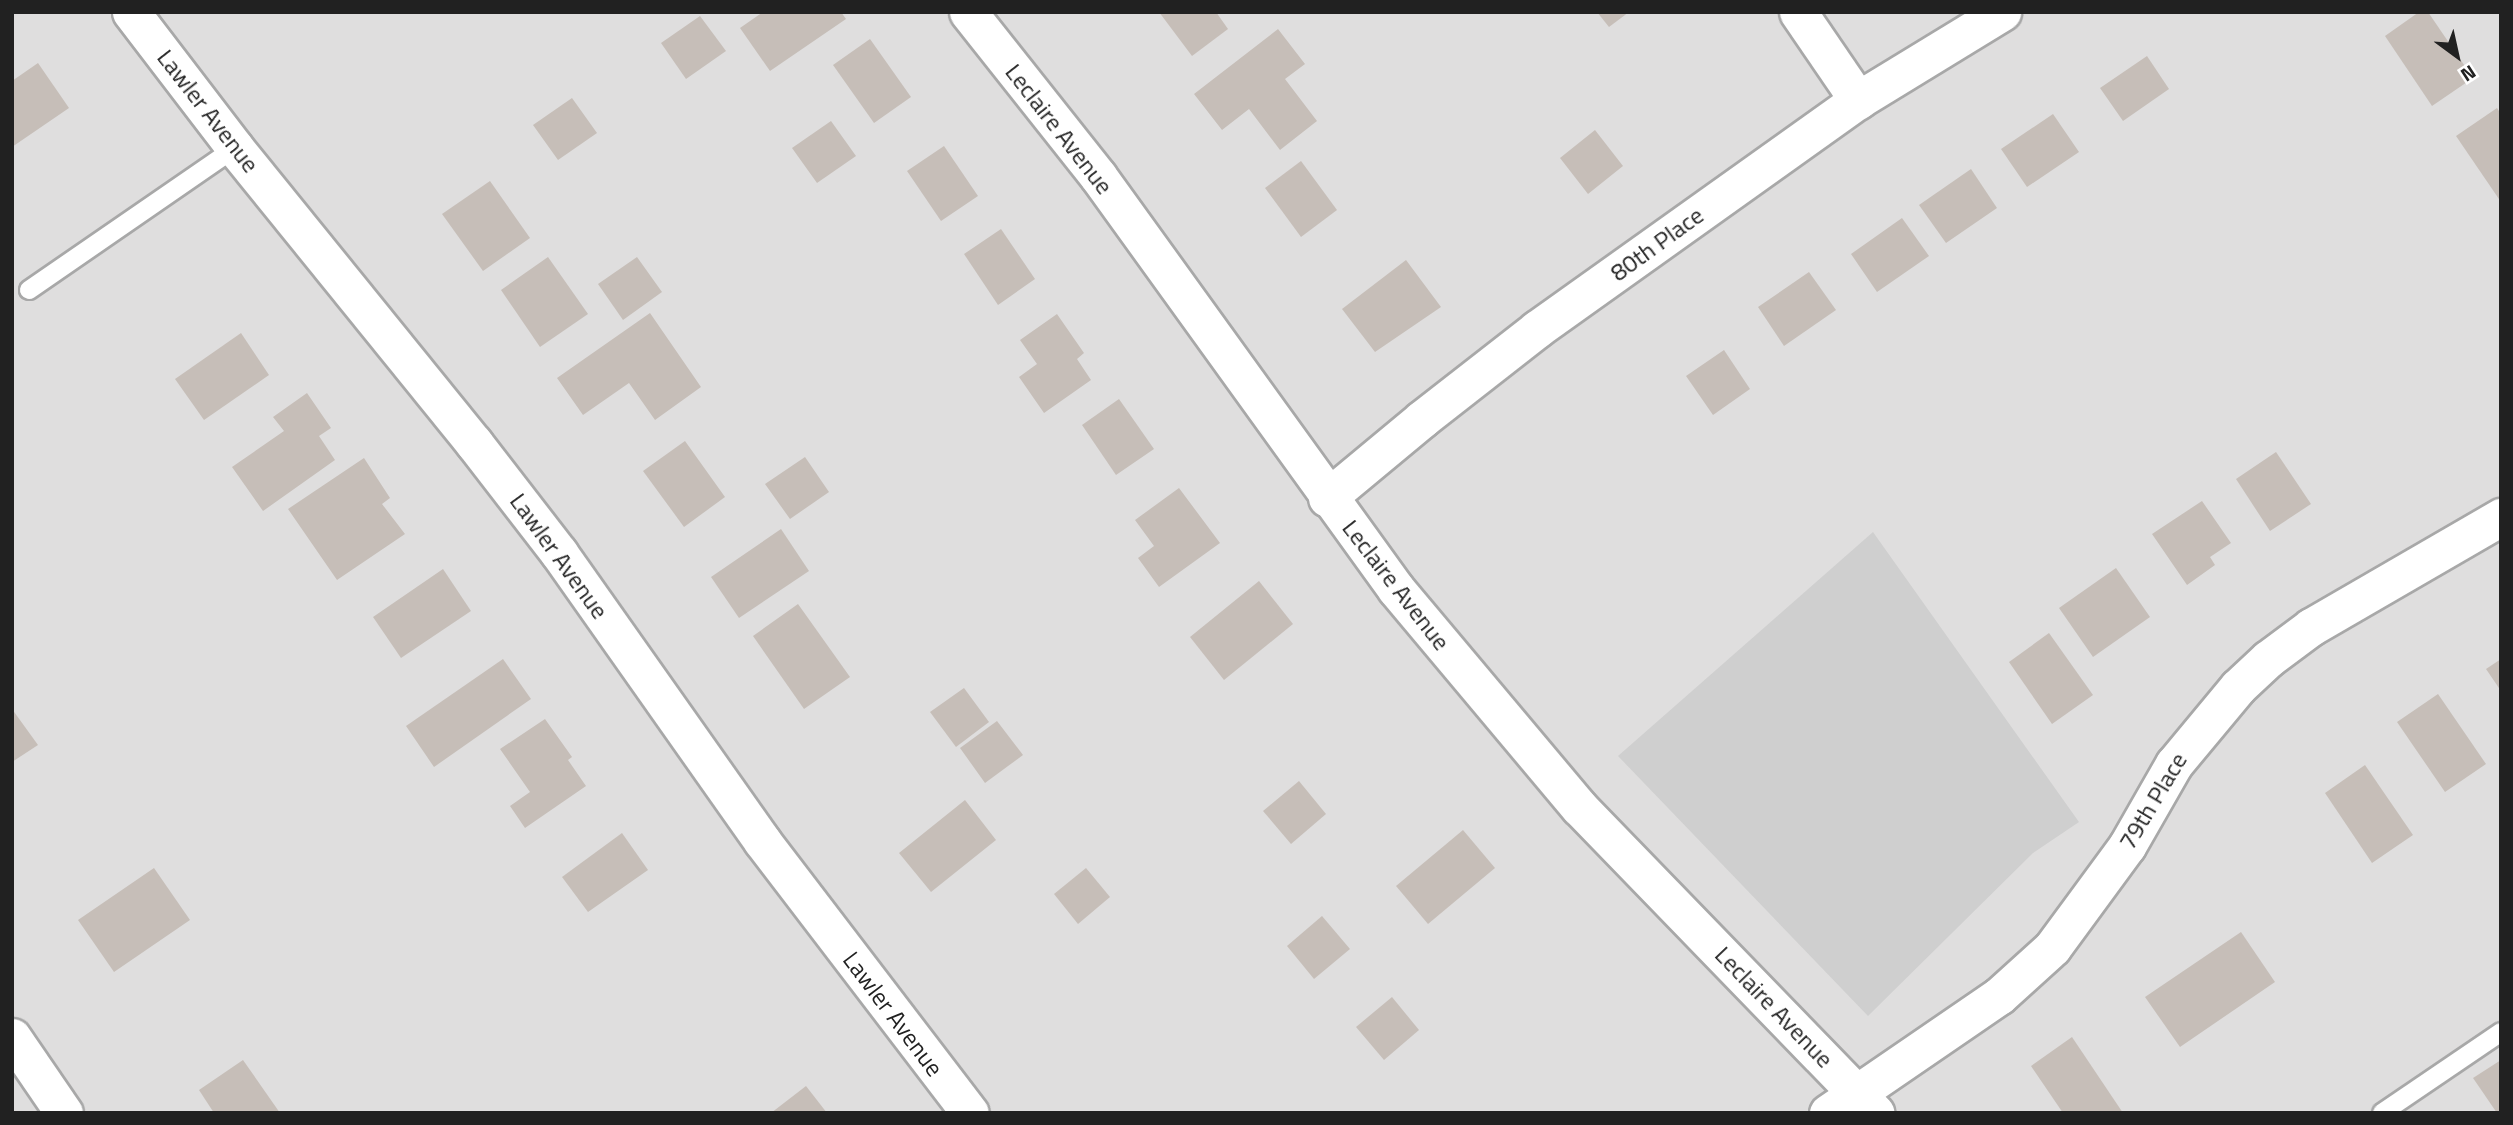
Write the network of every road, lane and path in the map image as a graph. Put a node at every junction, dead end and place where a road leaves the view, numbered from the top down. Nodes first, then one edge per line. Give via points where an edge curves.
1 (131, 12) edge
2 (968, 12) edge
3 (1798, 12) edge
4 (2002, 12) edge
5 (1858, 100) junction
6 (235, 148) junction
7 (29, 290) dead end
8 (1327, 498) junction
9 (2501, 517) edge
10 (2501, 1032) edge
11 (12, 1037) edge
12 (1854, 1106) edge
13 (64, 1113) edge
14 (970, 1113) edge
15 (2382, 1113) edge

1 - 6 street, Lawler Avenue
2 - 8 street, Leclaire Avenue via 1098,176
3 - 5 street
4 - 5 street, 80th Place
5 - 8 street, 80th Place via 1537,329
6 - 7 lane
6 - 14 street, Lawler Avenue via 559,553 762,841
8 - 12 street, Leclaire Avenue via 1396,589 1579,807
9 - 12 street, 79th Place via 2311,627 2267,659 2174,764 2127,846 2052,948 1999,996
10 - 15 lane
11 - 13 street

